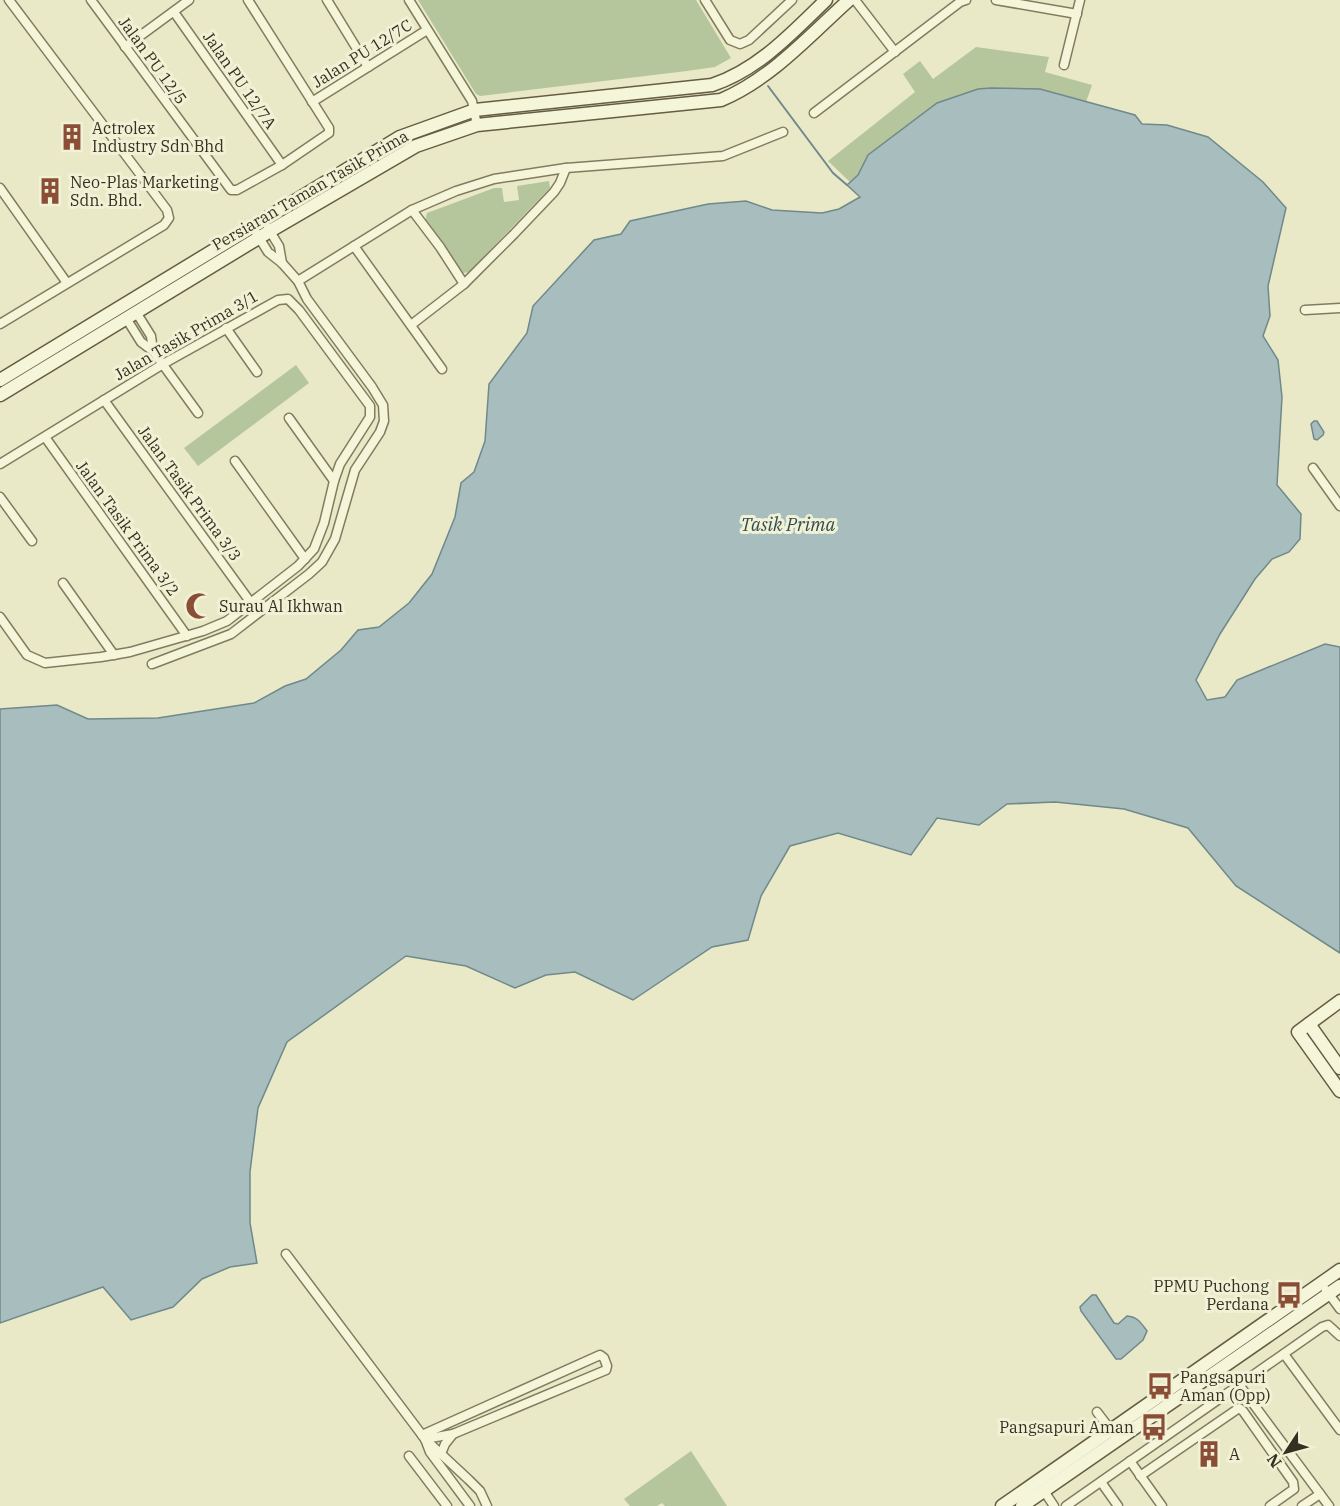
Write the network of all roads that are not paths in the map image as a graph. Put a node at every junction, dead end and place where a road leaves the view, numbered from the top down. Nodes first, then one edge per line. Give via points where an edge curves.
1 (9, 0) edge
2 (92, 0) edge
3 (189, 0) edge
4 (248, 0) edge
5 (327, 0) edge
6 (409, 0) edge
7 (705, 0) edge
8 (792, 0) edge
9 (826, 0) edge
10 (849, 0) edge
11 (855, 0) edge
12 (966, 0) edge
13 (996, 0) edge
14 (1080, 0) edge
15 (174, 12) junction
16 (1077, 14) junction
17 (427, 30) junction
18 (125, 46) junction
19 (896, 52) junction
20 (1064, 65) dead end
21 (368, 68) junction
22 (312, 102) junction
23 (475, 110) junction
24 (814, 113) dead end
25 (477, 125) junction
26 (783, 132) dead end
27 (282, 165) junction
28 (566, 168) junction
29 (0, 188) edge
30 (412, 210) junction
31 (258, 223) junction
32 (265, 235) junction
33 (354, 246) junction
34 (298, 281) junction
35 (67, 283) junction
36 (464, 284) junction
37 (1340, 308) edge
38 (1305, 310) dead end
39 (131, 315) junction
40 (0, 324) edge
41 (411, 325) junction
42 (226, 328) junction
43 (163, 364) junction
44 (441, 369) dead end
45 (257, 372) dead end
46 (0, 380) edge
47 (0, 395) edge
48 (104, 400) junction
49 (198, 412) dead end
50 (289, 418) dead end
51 (45, 437) junction
52 (235, 461) dead end
53 (0, 464) edge
54 (1313, 468) dead end
55 (334, 481) junction
56 (0, 497) edge
57 (1340, 506) edge
58 (32, 541) dead end
59 (305, 559) junction
60 (63, 583) dead end
61 (251, 603) junction
62 (0, 617) edge
63 (187, 636) junction
64 (114, 655) junction
65 (152, 664) dead end
66 (1340, 1001) edge
67 (1309, 1024) junction
68 (1340, 1068) edge
69 (1340, 1090) edge
70 (286, 1254) dead end
71 (1334, 1284) edge
72 (1340, 1309) edge
73 (1340, 1336) edge
74 (1284, 1354) junction
75 (1240, 1386) junction
76 (1097, 1412) dead end
77 (1340, 1430) edge
78 (453, 1434) junction
79 (1114, 1434) junction
80 (424, 1437) junction
81 (441, 1454) junction
82 (409, 1456) dead end
83 (1130, 1461) junction
84 (1140, 1476) junction
85 (1101, 1482) junction
86 (1044, 1491) junction
87 (1320, 1494) junction
88 (447, 1506) edge
89 (470, 1506) edge
90 (487, 1506) edge
91 (1002, 1506) edge
92 (1022, 1506) edge
93 (1054, 1506) edge
94 (1066, 1506) edge
95 (1118, 1506) edge
96 (1162, 1506) edge
97 (1270, 1506) edge
98 (1302, 1506) edge
99 (1329, 1506) edge

1 - 35 street via 167,210 169,218 164,225
2 - 18 street, Jalan PU 12/5
3 - 15 street
4 - 22 street
5 - 21 street
6 - 17 street
7 - 8 street via 730,40 740,44
9 - 23 main road, Persiaran Taman Tasik Prima via 779,46 727,80 712,85
10 - 25 main road, Persiaran Taman Tasik Prima via 762,78 721,100
11 - 19 street
12 - 19 street
13 - 16 street
14 - 16 street
15 - 18 street
15 - 27 street, Jalan PU 12/7A
16 - 20 street
17 - 21 street, Jalan PU 12/7C
17 - 23 street
18 - 27 street, Jalan PU 12/5 via 231,190
19 - 24 street
21 - 22 street, Jalan PU 12/7C
22 - 27 street, Jalan PU 12/5 via 329,133
23 - 25 street
23 - 31 main road, Persiaran Taman Tasik Prima via 400,136
25 - 32 main road, Persiaran Taman Tasik Prima via 416,146
26 - 28 street via 723,156
28 - 30 street via 494,179
28 - 36 street via 554,192
29 - 35 street
30 - 33 street
30 - 36 street
31 - 32 street
31 - 46 main road, Persiaran Taman Tasik Prima
32 - 34 street via 279,246 282,263
32 - 39 main road, Persiaran Taman Tasik Prima
33 - 34 street
33 - 41 street
34 - 65 street via 383,405 380,432 355,470 335,539 322,562 231,634
35 - 40 street
36 - 41 street
37 - 38 street
39 - 43 street via 151,336 153,351
39 - 47 main road, Persiaran Taman Tasik Prima
41 - 44 street
42 - 43 street, Jalan Tasik Prima 3/1
42 - 45 street
42 - 55 street, Jalan Tasik Prima 3/1 via 270,304 288,299 370,406 370,417 340,464
43 - 48 street, Jalan Tasik Prima 3/1
43 - 49 street
48 - 51 street, Jalan Tasik Prima 3/1
48 - 61 street, Jalan Tasik Prima 3/3
50 - 55 street
51 - 53 street, Jalan Tasik Prima 3/1
51 - 63 street, Jalan Tasik Prima 3/2
52 - 59 street
54 - 57 street
55 - 59 street, Jalan Tasik Prima 3/1 via 324,523 314,549
56 - 58 street
59 - 61 street, Jalan Tasik Prima 3/1
60 - 64 street
61 - 63 street, Jalan Tasik Prima 3/1 via 227,621
62 - 64 street, Jalan Tasik Prima 3/1 via 27,655 45,663
63 - 64 street, Jalan Tasik Prima 3/1
66 - 67 main road
67 - 68 main road
67 - 69 main road via 1298,1032
70 - 80 street
71 - 72 street
71 - 79 main road
73 - 74 street via 1329,1325 1322,1327
74 - 75 street
74 - 77 street
75 - 83 street
75 - 87 street
76 - 79 street
78 - 80 street
78 - 80 street via 608,1366 600,1355
78 - 81 street
79 - 86 main road
79 - 91 main road
80 - 81 street
80 - 89 street via 430,1452
81 - 90 street via 480,1491
82 - 88 street
83 - 84 street
83 - 85 street
84 - 96 street
84 - 97 street via 1239,1408 1293,1482 1294,1489
85 - 94 street
85 - 95 street
86 - 92 main road
86 - 93 street
87 - 98 street
87 - 99 street

